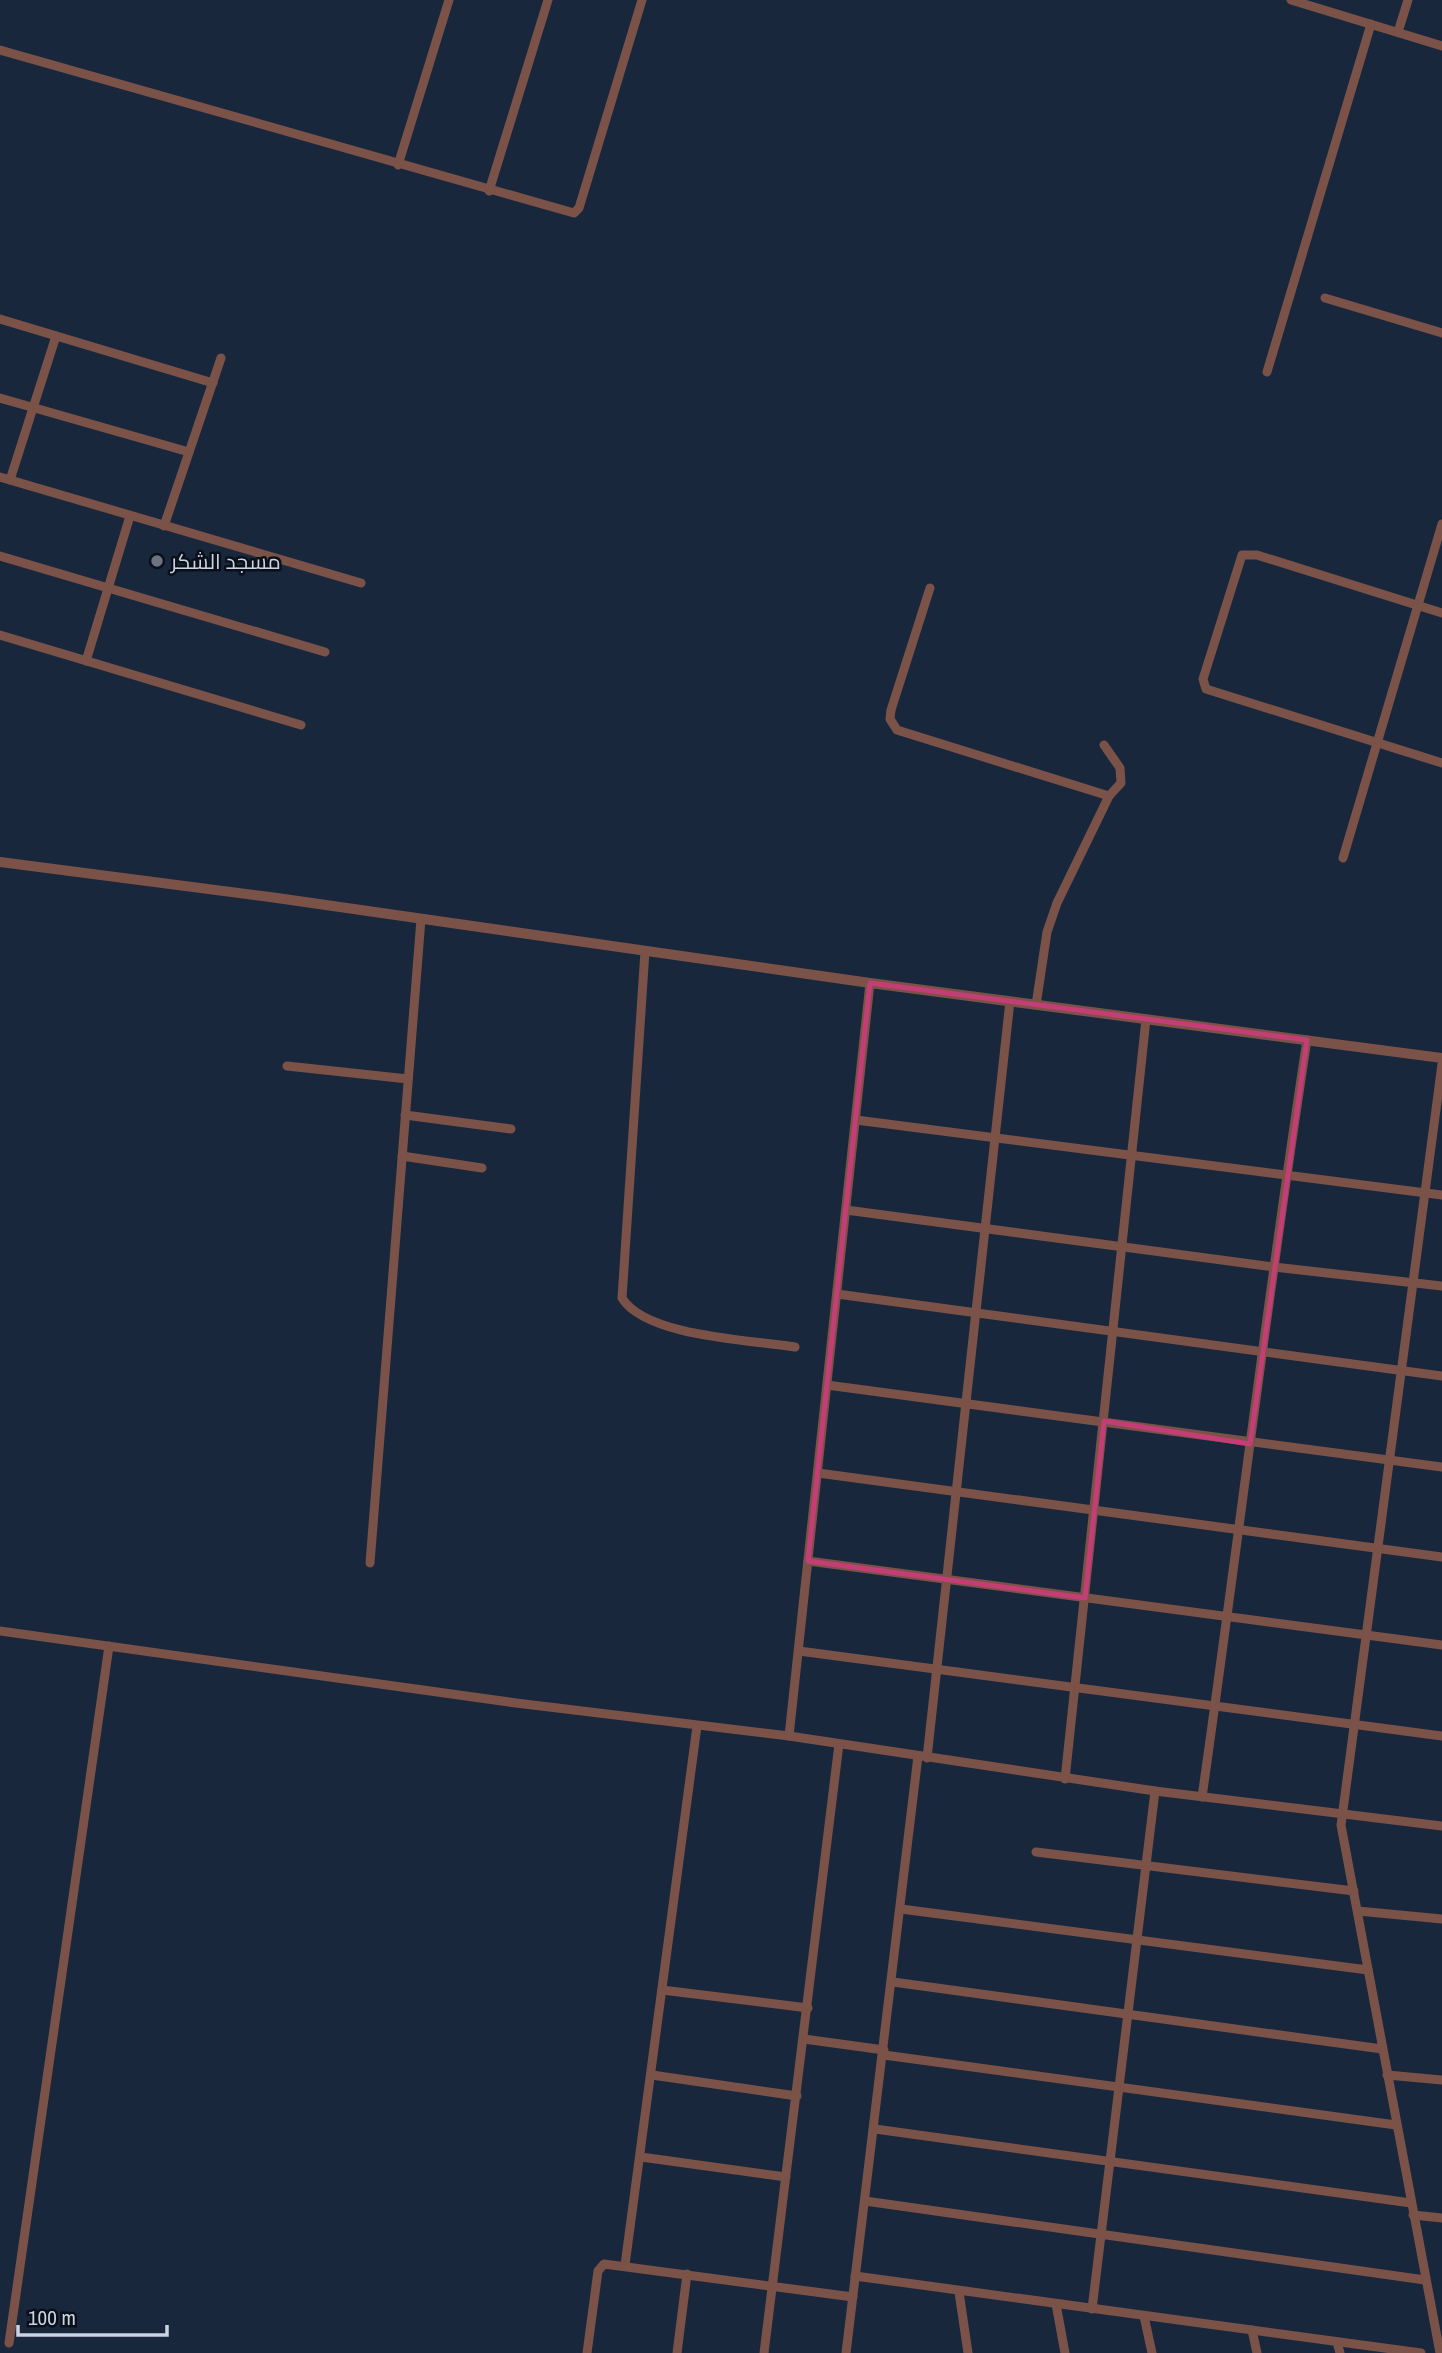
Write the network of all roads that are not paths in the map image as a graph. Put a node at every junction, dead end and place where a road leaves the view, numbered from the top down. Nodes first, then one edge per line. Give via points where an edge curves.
1 (449, 0) edge
2 (548, 0) edge
3 (642, 0) edge
4 (1291, 0) edge
5 (1408, 0) edge
6 (1371, 24) junction
7 (1398, 32) junction
8 (1442, 46) edge
9 (0, 50) edge
10 (398, 165) junction
11 (489, 191) junction
12 (1325, 298) dead end
13 (0, 319) edge
14 (1442, 333) edge
15 (56, 336) junction
16 (221, 358) dead end
17 (1267, 372) dead end
18 (213, 383) junction
19 (0, 398) edge
20 (32, 407) junction
21 (189, 452) junction
22 (0, 477) edge
23 (10, 480) junction
24 (130, 516) junction
25 (1442, 524) edge
26 (164, 526) junction
27 (0, 556) edge
28 (361, 583) dead end
29 (109, 588) junction
30 (930, 588) dead end
31 (1418, 606) junction
32 (1442, 613) edge
33 (0, 635) edge
34 (325, 652) dead end
35 (86, 661) junction
36 (301, 725) dead end
37 (1377, 744) junction
38 (1104, 745) dead end
39 (1442, 763) edge
40 (1109, 796) junction
41 (1343, 858) dead end
42 (0, 862) edge
43 (421, 919) junction
44 (645, 951) junction
45 (870, 983) junction
46 (1010, 1001) junction
47 (1036, 1005) junction
48 (1146, 1019) junction
49 (1307, 1040) junction
50 (1442, 1058) edge
51 (287, 1066) dead end
52 (1442, 1070) edge
53 (408, 1079) junction
54 (405, 1115) junction
55 (856, 1120) junction
56 (510, 1129) dead end
57 (995, 1136) junction
58 (1132, 1155) junction
59 (402, 1156) junction
60 (482, 1168) dead end
61 (1286, 1176) junction
62 (1425, 1193) junction
63 (1442, 1195) edge
64 (846, 1210) junction
65 (985, 1228) junction
66 (1122, 1245) junction
67 (1273, 1267) junction
68 (1413, 1282) junction
69 (1442, 1286) edge
70 (837, 1294) junction
71 (976, 1313) junction
72 (1113, 1331) junction
73 (795, 1347) dead end
74 (1261, 1352) junction
75 (1401, 1371) junction
76 (1442, 1376) edge
77 (827, 1385) junction
78 (966, 1403) junction
79 (1104, 1421) junction
80 (1250, 1444) junction
81 (1389, 1460) junction
82 (1442, 1467) edge
83 (818, 1473) junction
84 (956, 1492) junction
85 (1094, 1510) junction
86 (1240, 1531) junction
87 (1377, 1548) junction
88 (1442, 1557) edge
89 (808, 1561) junction
90 (370, 1563) dead end
91 (947, 1580) junction
92 (1085, 1598) junction
93 (1227, 1617) junction
94 (0, 1631) edge
95 (1366, 1635) junction
96 (1442, 1645) edge
97 (110, 1646) junction
98 (799, 1651) junction
99 (937, 1669) junction
100 (1076, 1688) junction
101 (1215, 1706) junction
102 (1354, 1724) junction
103 (697, 1726) junction
104 (789, 1736) junction
105 (1442, 1736) edge
106 (839, 1744) junction
107 (922, 1757) junction
108 (1065, 1779) junction
109 (1155, 1791) junction
110 (1202, 1797) junction
111 (1342, 1813) junction
112 (1442, 1826) edge
113 (1036, 1852) dead end
114 (1146, 1866) junction
115 (1354, 1891) junction
116 (901, 1909) junction
117 (1358, 1911) junction
118 (1442, 1919) edge
119 (1136, 1940) junction
120 (1368, 1970) junction
121 (892, 1982) junction
122 (662, 1990) junction
123 (808, 2008) junction
124 (1128, 2014) junction
125 (804, 2039) junction
126 (1382, 2049) junction
127 (884, 2052) junction
128 (652, 2075) junction
129 (1387, 2075) junction
130 (1442, 2080) edge
131 (1118, 2087) junction
132 (797, 2096) junction
133 (1396, 2124) junction
134 (875, 2129) junction
135 (641, 2157) junction
136 (1108, 2161) junction
137 (786, 2177) junction
138 (865, 2201) junction
139 (1410, 2203) junction
140 (1413, 2216) junction
141 (1442, 2218) edge
142 (1101, 2235) junction
143 (625, 2265) junction
144 (687, 2274) junction
145 (855, 2276) junction
146 (1425, 2280) junction
147 (771, 2286) junction
148 (959, 2292) junction
149 (853, 2297) junction
150 (1056, 2304) junction
151 (1092, 2309) junction
152 (1144, 2316) junction
153 (1252, 2330) junction
154 (1439, 2332) edge
155 (1337, 2342) junction
156 (9, 2343) dead end
157 (587, 2353) edge
158 (677, 2353) edge
159 (764, 2353) edge
160 (846, 2353) edge
161 (968, 2353) edge
162 (1065, 2353) edge
163 (1152, 2353) edge
164 (1256, 2353) edge
165 (1340, 2353) edge
166 (1421, 2353) edge
167 (1440, 2353) edge

1 - 10 street
2 - 11 street
3 - 11 street via 575,213
4 - 6 street
5 - 7 street
6 - 7 street
6 - 17 street
7 - 8 street
9 - 10 street
10 - 11 street
12 - 14 street
13 - 15 street
15 - 18 street
15 - 20 street
16 - 18 street
18 - 21 street
19 - 20 street
20 - 21 street
20 - 23 street
21 - 26 street
22 - 23 street
23 - 24 street
24 - 26 street
24 - 29 street
25 - 31 street
26 - 28 street
27 - 29 street
29 - 34 street
29 - 35 street
30 - 40 street via 891,710 892,725
31 - 32 street
31 - 37 street
31 - 37 street via 1257,555 1241,555 1204,674 1206,689
33 - 35 street
35 - 36 street
37 - 39 street
37 - 41 street
38 - 40 street via 1118,762 1121,775 1119,787
40 - 47 street via 1046,932
42 - 43 street
43 - 44 street
43 - 53 street
44 - 45 street
44 - 73 street via 622,1298 644,1317 668,1328
45 - 46 street
45 - 55 street
46 - 47 street
46 - 57 street
47 - 48 street
48 - 49 street
48 - 58 street
49 - 50 street
49 - 61 street
51 - 53 street
52 - 62 street
53 - 54 street
54 - 56 street
54 - 59 street
55 - 57 street
55 - 64 street
57 - 58 street
57 - 65 street
58 - 61 street
58 - 66 street
59 - 60 street
59 - 90 street
61 - 62 street
61 - 67 street
62 - 63 street
62 - 68 street
64 - 65 street
64 - 70 street
65 - 66 street
65 - 71 street
66 - 67 street
66 - 72 street
67 - 68 street
67 - 74 street
68 - 69 street
68 - 75 street
70 - 71 street
70 - 77 street
71 - 72 street
71 - 78 street
72 - 74 street
72 - 79 street
74 - 75 street
74 - 80 street
75 - 76 street
75 - 81 street
77 - 78 street
77 - 83 street
78 - 79 street
78 - 84 street
79 - 80 street
79 - 85 street
80 - 81 street
80 - 86 street
81 - 82 street
81 - 87 street
83 - 84 street
83 - 89 street
84 - 85 street
84 - 91 street
85 - 86 street
85 - 92 street
86 - 87 street
86 - 93 street
87 - 88 street
87 - 95 street
89 - 91 street
89 - 98 street
91 - 92 street
91 - 99 street
92 - 93 street
92 - 100 street
93 - 95 street
93 - 101 street
94 - 97 street
95 - 96 street
95 - 102 street
97 - 103 street
97 - 156 street
98 - 99 street
98 - 104 street
99 - 100 street
99 - 107 street
100 - 101 street
100 - 108 street
101 - 102 street
101 - 110 street
102 - 105 street
102 - 111 street
103 - 104 street
103 - 122 street
104 - 106 street
106 - 107 street
106 - 123 street
107 - 108 street
107 - 116 street
108 - 109 street
109 - 110 street
109 - 114 street
110 - 111 street
111 - 112 street
111 - 115 street
113 - 114 street
114 - 115 street
114 - 119 street
115 - 117 street
116 - 119 street
116 - 121 street
117 - 118 street
117 - 120 street
119 - 120 street
119 - 124 street
120 - 126 street
121 - 124 street
121 - 127 street
122 - 123 street
122 - 128 street
123 - 125 street
124 - 126 street
124 - 131 street
125 - 127 street
125 - 132 street
126 - 129 street
127 - 131 street
127 - 134 street
128 - 132 street
128 - 135 street
129 - 130 street
129 - 133 street
131 - 133 street
131 - 136 street
132 - 137 street
133 - 139 street
134 - 136 street
134 - 138 street
135 - 137 street
135 - 143 street
136 - 139 street
136 - 142 street
137 - 147 street
138 - 142 street
138 - 145 street
139 - 140 street
140 - 141 street
140 - 146 street
142 - 146 street
142 - 151 street
143 - 144 street
143 - 157 street via 604,2264 598,2271
144 - 147 street
144 - 158 street
145 - 148 street
145 - 149 street
146 - 154 street
147 - 149 street
147 - 159 street
148 - 150 street
148 - 161 street
149 - 160 street
150 - 151 street
150 - 162 street
151 - 152 street
152 - 153 street
152 - 163 street
153 - 155 street
153 - 164 street
154 - 167 street
155 - 165 street
155 - 166 street

